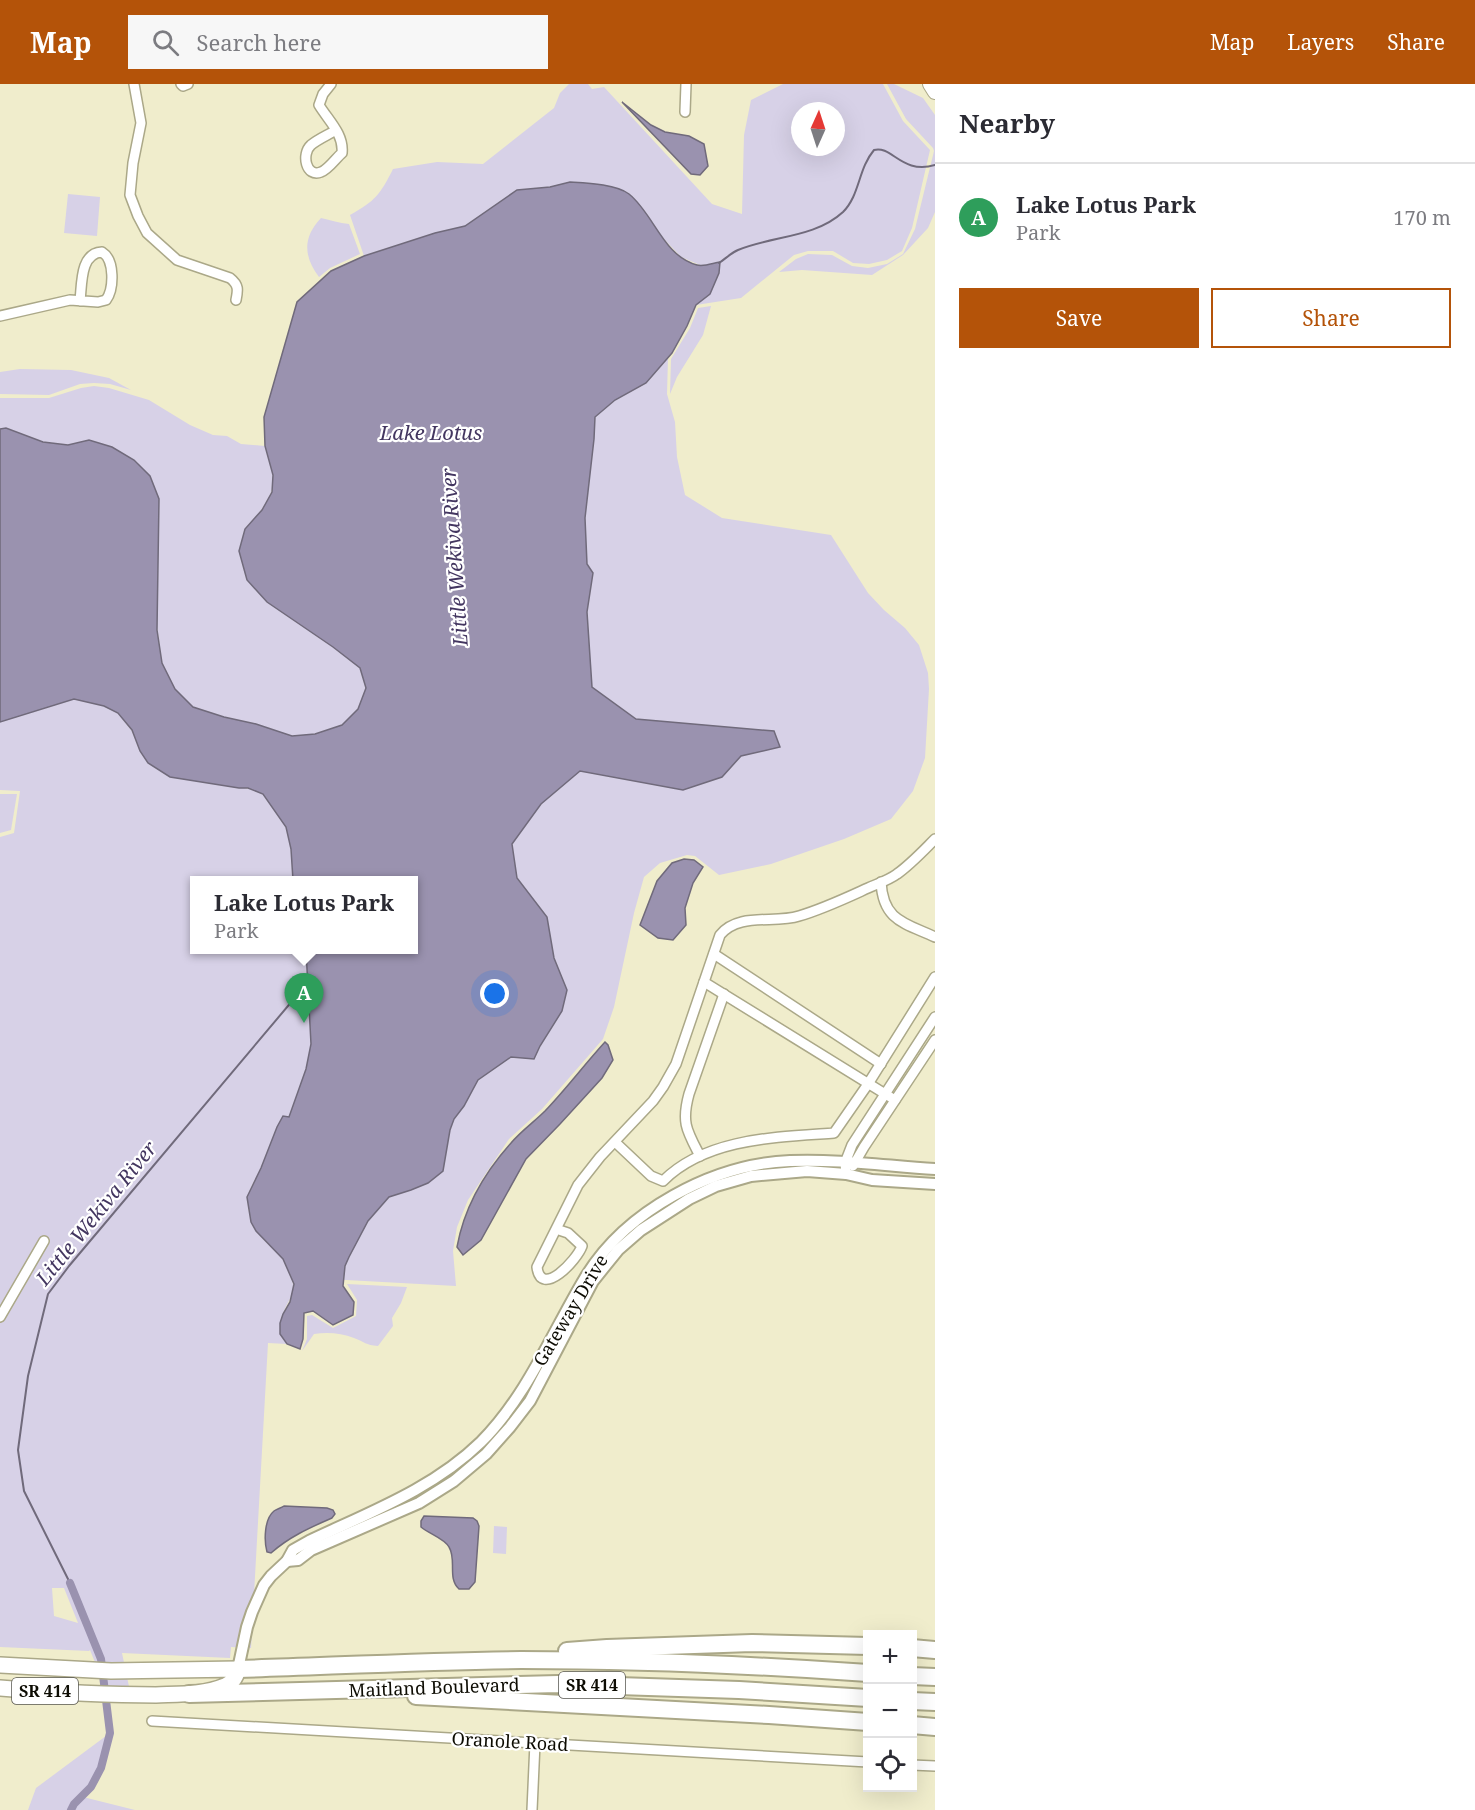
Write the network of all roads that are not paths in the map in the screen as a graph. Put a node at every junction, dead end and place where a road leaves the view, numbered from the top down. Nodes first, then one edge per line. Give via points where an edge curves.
1 (134, 84) edge
2 (181, 84) edge
3 (188, 84) edge
4 (332, 84) edge
5 (686, 84) edge
6 (930, 84) edge
7 (935, 92) edge
8 (685, 112) dead end
9 (336, 130) junction
10 (236, 300) dead end
11 (80, 301) junction
12 (1, 313) edge
13 (935, 840) edge
14 (881, 882) junction
15 (935, 937) edge
16 (714, 954) junction
17 (935, 977) edge
18 (704, 982) junction
19 (724, 994) junction
20 (935, 1017) edge
21 (935, 1040) edge
22 (880, 1064) junction
23 (868, 1084) junction
24 (884, 1094) junction
25 (895, 1100) junction
26 (615, 1142) junction
27 (700, 1156) junction
28 (849, 1167) junction
29 (935, 1169) edge
30 (935, 1184) edge
31 (556, 1229) junction
32 (44, 1241) dead end
33 (0, 1317) edge
34 (389, 1503) junction
35 (395, 1515) junction
36 (287, 1561) junction
37 (863, 1646) edge
38 (917, 1648) edge
39 (935, 1650) edge
40 (417, 1663) junction
41 (0, 1665) edge
42 (238, 1669) junction
43 (863, 1673) edge
44 (917, 1676) edge
45 (935, 1677) edge
46 (0, 1688) edge
47 (316, 1690) junction
48 (189, 1694) junction
49 (863, 1698) edge
50 (917, 1701) edge
51 (935, 1702) edge
52 (152, 1721) dead end
53 (863, 1722) edge
54 (917, 1725) edge
55 (935, 1727) edge
56 (535, 1743) junction
57 (863, 1762) edge
58 (917, 1765) edge
59 (935, 1766) edge
60 (532, 1810) edge

1 - 10 street via 141,123 130,195 138,216 147,233 177,260 230,278 237,284
2 - 3 street
4 - 9 street via 319,105
5 - 8 street
6 - 7 main road
9 - 9 street via 342,153 322,172 310,170 307,151
11 - 11 street via 106,300 110,295 109,257 102,252 93,253 86,261
11 - 12 street
13 - 14 street via 896,875
14 - 15 street via 890,913
14 - 16 street via 799,916 735,924 720,935
16 - 18 street
16 - 22 street
17 - 22 street
18 - 19 street
18 - 26 street via 668,1079
19 - 23 street
19 - 27 street via 684,1111
20 - 24 street
21 - 25 street
22 - 23 street
23 - 24 street
23 - 27 street via 834,1133 747,1142
24 - 25 street
24 - 28 street via 852,1145
25 - 28 street
26 - 27 street via 651,1176 663,1181 681,1165
26 - 31 street via 578,1185
28 - 29 street, Gateway Drive
28 - 30 street, Gateway Drive via 872,1180
28 - 34 street, Gateway Drive via 789,1161 750,1166 691,1186 663,1201 619,1236 596,1261 509,1409 481,1442 449,1469
28 - 35 street, Gateway Drive via 771,1174 716,1186 642,1230 618,1250 593,1281 530,1401 510,1427 454,1481
31 - 31 street via 568,1233 582,1246 559,1275 544,1278 537,1267
32 - 33 street
34 - 35 street
34 - 36 street, Gateway Drive via 293,1550
35 - 36 street, Gateway Drive via 298,1560
36 - 42 street, Gateway Drive via 268,1579 258,1597
37 - 40 highway via 752,1643 606,1648
38 - 39 highway
40 - 42 highway, Maitland Boulevard / SR 414
40 - 43 highway, Maitland Boulevard / SR 414 via 628,1661
41 - 42 highway, Maitland Boulevard / SR 414 via 111,1671
42 - 48 highway via 236,1677 225,1686
44 - 45 highway
46 - 48 highway, Maitland Boulevard / SR 414 via 113,1695
47 - 48 highway, Maitland Boulevard / SR 414
47 - 49 highway, Maitland Boulevard / SR 414 via 558,1684
47 - 53 highway
50 - 51 highway
52 - 56 street, Oranole Road
54 - 55 highway
56 - 57 street, Oranole Road
56 - 60 street
58 - 59 street

